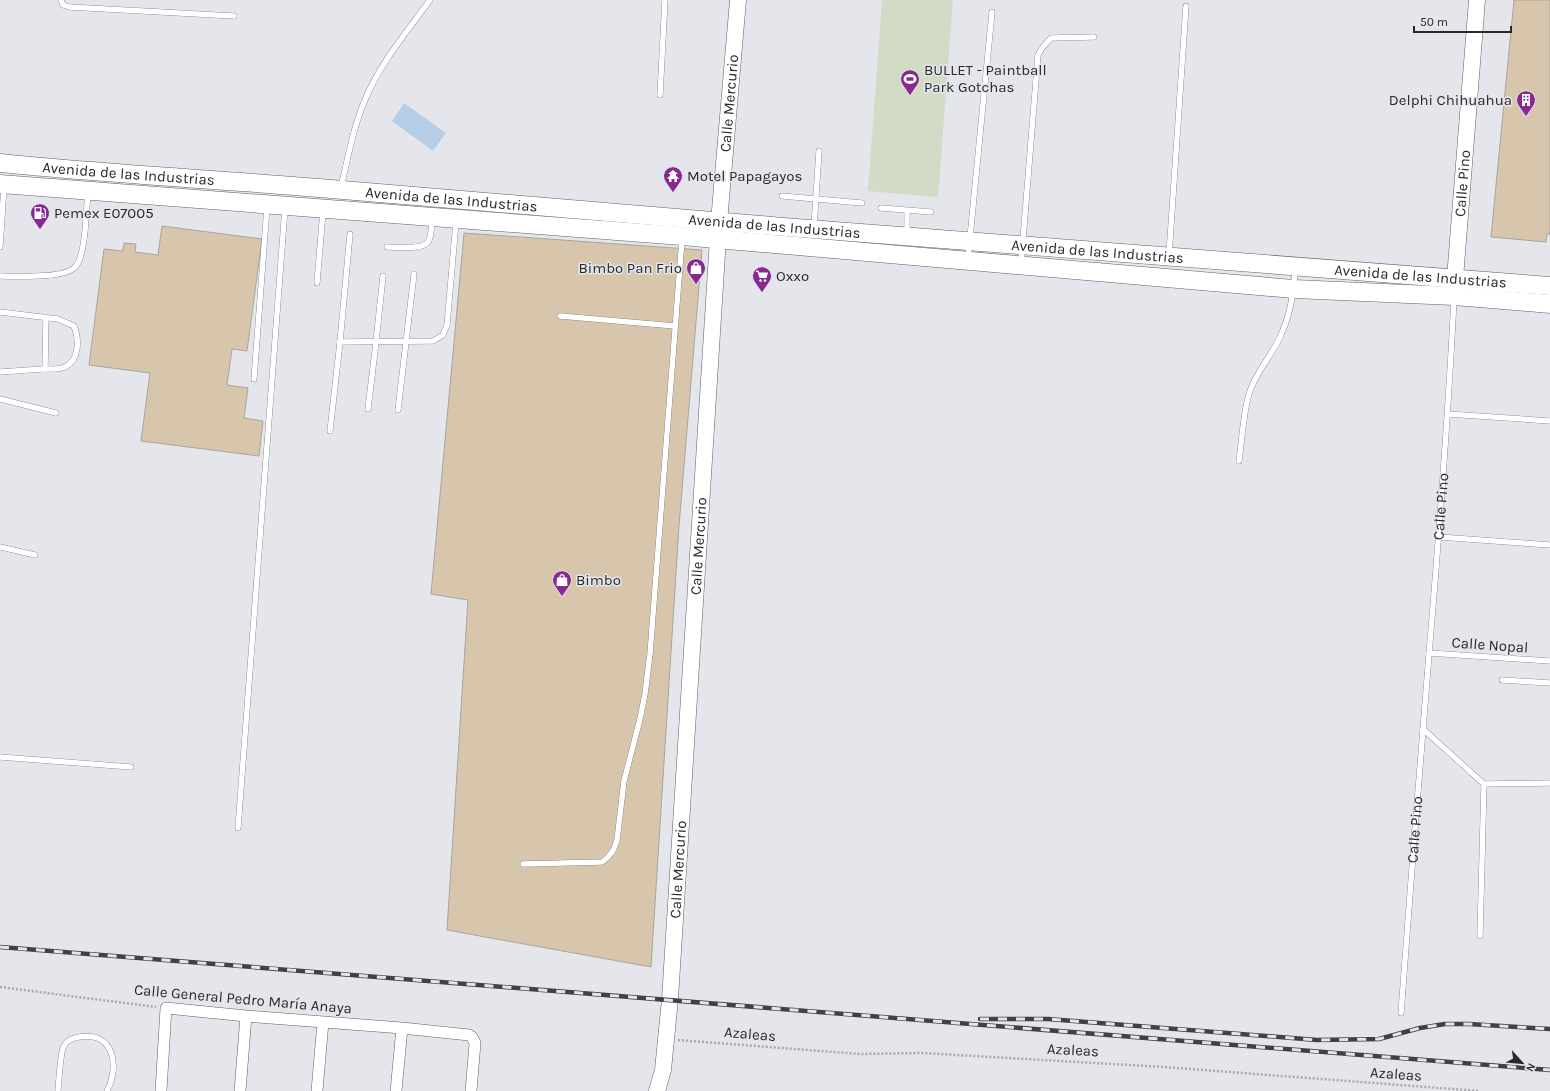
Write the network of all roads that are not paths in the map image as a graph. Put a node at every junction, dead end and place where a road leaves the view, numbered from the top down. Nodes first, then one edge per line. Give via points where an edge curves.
1 (60, 0) edge
2 (430, 0) edge
3 (665, 0) edge
4 (738, 0) edge
5 (1477, 0) edge
6 (1186, 6) dead end
7 (992, 12) dead end
8 (234, 16) dead end
9 (1094, 37) dead end
10 (660, 96) dead end
11 (819, 151) dead end
12 (0, 163) edge
13 (2, 184) edge
14 (310, 188) junction
15 (88, 190) junction
16 (340, 190) junction
17 (782, 196) dead end
18 (816, 199) junction
19 (862, 202) dead end
20 (268, 205) junction
21 (286, 206) junction
22 (316, 208) junction
23 (881, 208) dead end
24 (907, 211) junction
25 (930, 212) dead end
26 (432, 218) junction
27 (456, 219) junction
28 (719, 222) junction
29 (660, 226) junction
30 (814, 230) junction
31 (350, 234) dead end
32 (682, 236) junction
33 (907, 237) junction
34 (718, 240) junction
35 (969, 242) junction
36 (1022, 245) junction
37 (387, 246) dead end
38 (0, 247) edge
39 (1169, 256) junction
40 (1195, 259) junction
41 (968, 262) junction
42 (1020, 265) junction
43 (1295, 266) junction
44 (414, 274) dead end
45 (0, 276) edge
46 (383, 276) dead end
47 (1192, 279) junction
48 (1454, 279) junction
49 (317, 283) dead end
50 (1550, 286) edge
51 (1294, 289) junction
52 (1454, 296) junction
53 (1550, 304) edge
54 (0, 312) edge
55 (560, 316) dead end
56 (46, 317) junction
57 (675, 326) junction
58 (406, 341) junction
59 (340, 342) junction
60 (376, 342) junction
61 (45, 369) junction
62 (0, 372) edge
63 (254, 379) dead end
64 (0, 399) edge
65 (368, 408) dead end
66 (398, 410) dead end
67 (56, 413) dead end
68 (1448, 414) junction
69 (1550, 421) edge
70 (330, 431) dead end
71 (1239, 461) dead end
72 (1439, 537) junction
73 (1550, 545) edge
74 (0, 547) edge
75 (36, 555) dead end
76 (1429, 653) junction
77 (1550, 661) edge
78 (1502, 680) dead end
79 (1550, 683) edge
80 (1423, 729) junction
81 (0, 757) edge
82 (131, 767) dead end
83 (1550, 783) edge
84 (1484, 784) junction
85 (238, 828) dead end
86 (523, 864) dead end
87 (1480, 936) dead end
88 (1401, 1013) dead end
89 (246, 1016) junction
90 (323, 1022) junction
91 (402, 1028) junction
92 (58, 1091) edge
93 (107, 1091) edge
94 (161, 1091) edge
95 (240, 1091) edge
96 (317, 1091) edge
97 (396, 1091) edge
98 (471, 1091) edge
99 (657, 1091) edge

1 - 8 lane via 69,7
2 - 16 lane via 373,82 357,123
3 - 10 lane
4 - 28 main road, Calle Mercurio
5 - 48 main road, Calle Pino
6 - 39 lane
7 - 35 lane
9 - 36 lane via 1051,38 1038,55
11 - 18 lane
12 - 14 main road, Avenida de las Industrias
13 - 15 main road, Avenida de las Industrias
13 - 38 lane
14 - 16 main road, Avenida de las Industrias
14 - 22 main road
15 - 20 main road, Avenida de las Industrias
15 - 45 lane via 83,248 75,268 54,275
16 - 29 main road, Avenida de las Industrias
17 - 18 lane
18 - 19 lane
18 - 30 lane
20 - 21 main road, Avenida de las Industrias
20 - 63 lane
21 - 22 main road, Avenida de las Industrias
21 - 85 lane
22 - 26 main road, Avenida de las Industrias
22 - 49 lane
23 - 24 lane
24 - 25 lane
24 - 33 lane
26 - 27 main road, Avenida de las Industrias
26 - 37 lane via 430,235 425,246
27 - 29 main road, Avenida de las Industrias
27 - 58 lane via 446,331 436,341
28 - 29 main road, Avenida de las Industrias
28 - 30 main road, Avenida de las Industrias
28 - 34 main road, Calle Mercurio
29 - 32 main road, Avenida de las Industrias
30 - 33 main road, Avenida de las Industrias
31 - 59 lane
32 - 34 main road, Avenida de las Industrias
32 - 57 lane
33 - 35 main road, Avenida de las Industrias
34 - 41 main road, Avenida de las Industrias
34 - 99 main road, Calle Mercurio via 670,999 663,1070
35 - 36 main road, Avenida de las Industrias
35 - 41 lane
36 - 39 main road, Avenida de las Industrias
36 - 42 lane
39 - 40 main road, Avenida de las Industrias
40 - 43 main road, Avenida de las Industrias
40 - 47 main road
41 - 42 main road, Avenida de las Industrias
42 - 47 main road, Avenida de las Industrias
43 - 48 main road, Avenida de las Industrias
43 - 51 lane
44 - 58 lane
46 - 60 lane
47 - 51 main road, Avenida de las Industrias
48 - 50 main road, Avenida de las Industrias
48 - 52 main road, Calle Pino
51 - 52 main road, Avenida de las Industrias
51 - 71 lane via 1280,338 1262,365 1249,394
52 - 53 main road, Avenida de las Industrias
52 - 68 lane, Calle Pino
54 - 56 lane
55 - 57 lane
56 - 61 lane
56 - 61 lane via 58,318 74,326 78,334 78,349 66,366
57 - 86 lane via 648,668 640,719 626,770 617,840 611,855 602,862
58 - 60 lane
58 - 66 lane
59 - 60 lane
59 - 70 lane
60 - 65 lane
61 - 62 lane
64 - 67 lane
68 - 69 lane
68 - 72 lane, Calle Pino
72 - 73 lane
72 - 76 lane, Calle Pino
74 - 75 lane
76 - 77 lane, Calle Nopal
76 - 80 lane, Calle Pino
78 - 79 lane
80 - 84 lane
80 - 88 lane, Calle Pino
81 - 82 lane
83 - 84 lane
84 - 87 lane
89 - 90 street, Calle General Pedro María Anaya
89 - 94 street, Calle General Pedro María Anaya via 166,1008
89 - 95 street
90 - 91 street, Calle General Pedro María Anaya
90 - 96 street
91 - 97 street
91 - 98 street, Calle General Pedro María Anaya via 469,1035 473,1040 474,1049
92 - 93 lane via 63,1047 75,1038 96,1036 106,1043 112,1052 111,1083

